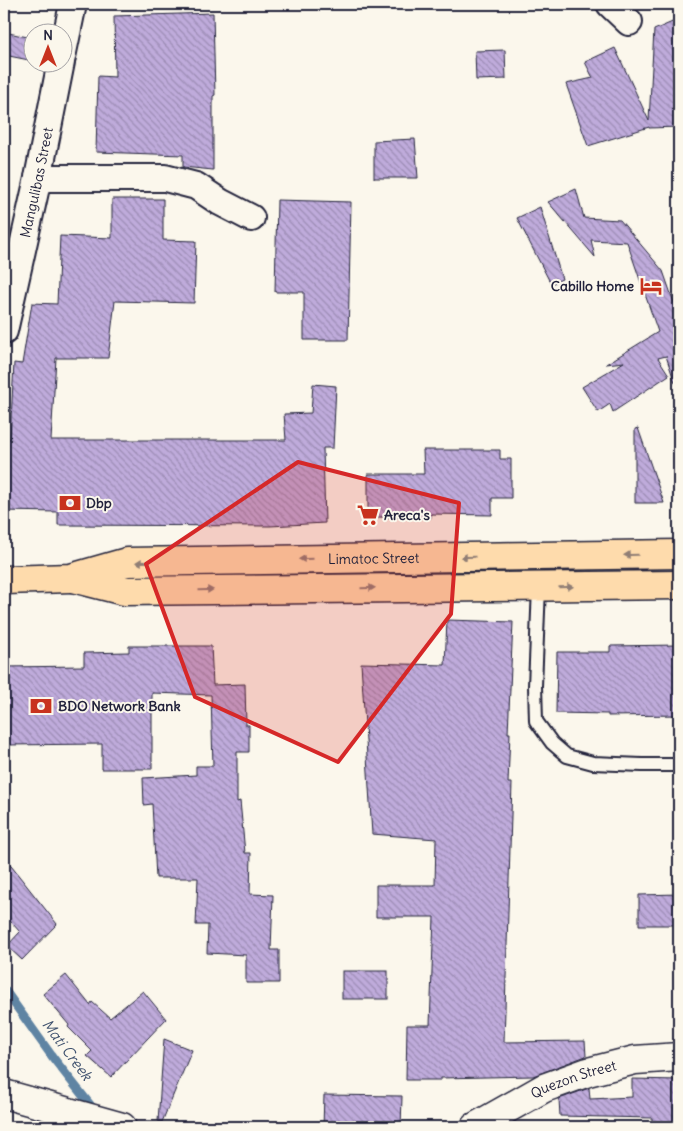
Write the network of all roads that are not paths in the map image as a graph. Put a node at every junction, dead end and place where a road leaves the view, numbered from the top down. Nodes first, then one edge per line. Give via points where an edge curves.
1 (73, 4) edge
2 (610, 4) edge
3 (69, 22) edge
4 (629, 22) dead end
5 (59, 72) edge
6 (38, 178) junction
7 (251, 218) dead end
8 (4, 331) edge
9 (679, 554) edge
10 (525, 556) junction
11 (71, 578) junction
12 (4, 580) edge
13 (679, 586) edge
14 (532, 587) junction
15 (679, 765) edge
16 (679, 1057) edge
17 (15, 1097) edge
18 (122, 1127) edge
19 (476, 1127) edge

1 - 3 street
2 - 4 street
5 - 6 street, Mangulibas Street
6 - 7 street via 165,178 196,186
6 - 8 street, Mangulibas Street
9 -> 10 main road, Limatoc Street
10 -> 11 main road, Limatoc Street via 127,562
10 - 14 main road
11 - 12 main road, Limatoc Street
11 -> 14 main road, Limatoc Street via 124,591
14 -> 13 main road, Limatoc Street
14 - 15 lane via 536,721 552,743 566,756 593,763
16 - 19 street, Quezon Street via 635,1060 588,1072 544,1088
17 - 18 street

